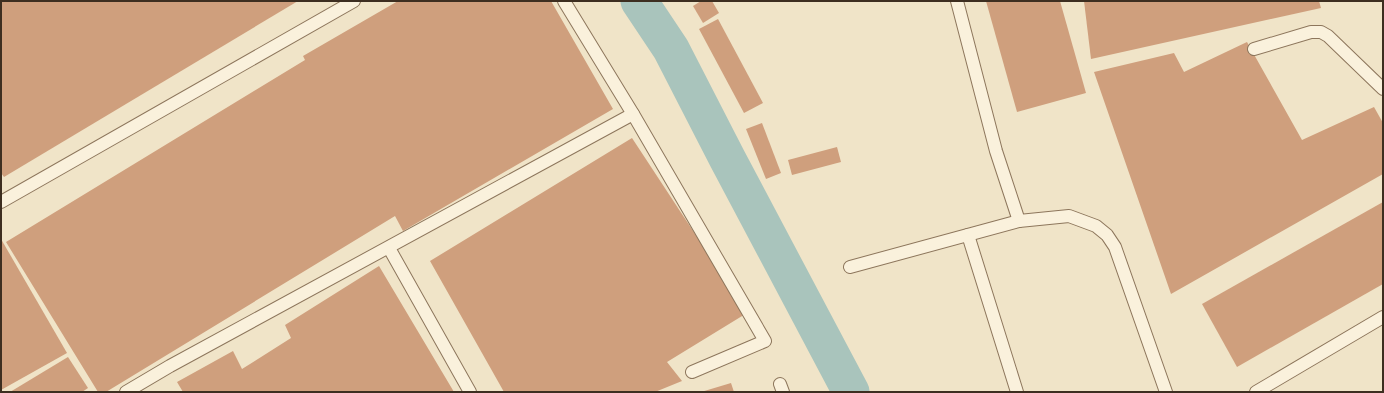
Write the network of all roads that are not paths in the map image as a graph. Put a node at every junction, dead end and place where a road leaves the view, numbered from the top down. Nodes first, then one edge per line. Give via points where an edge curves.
1 (354, 1) edge
2 (564, 1) edge
3 (957, 1) edge
4 (1254, 49) dead end
5 (1383, 89) edge
6 (633, 114) junction
7 (1, 202) edge
8 (1019, 221) junction
9 (968, 236) junction
10 (389, 248) junction
11 (850, 267) dead end
12 (1383, 317) edge
13 (692, 372) dead end
14 (126, 392) edge
15 (470, 392) edge
16 (1017, 392) edge
17 (1166, 392) edge
18 (1256, 392) edge

1 - 7 lane
2 - 6 lane
3 - 8 lane via 996,151
4 - 5 lane via 1311,32 1321,32
6 - 10 lane
6 - 13 lane via 765,341
8 - 9 lane
8 - 17 lane via 1069,216 1096,226 1106,235 1115,247
9 - 11 lane
9 - 16 lane
10 - 14 lane
10 - 15 lane
12 - 18 lane

